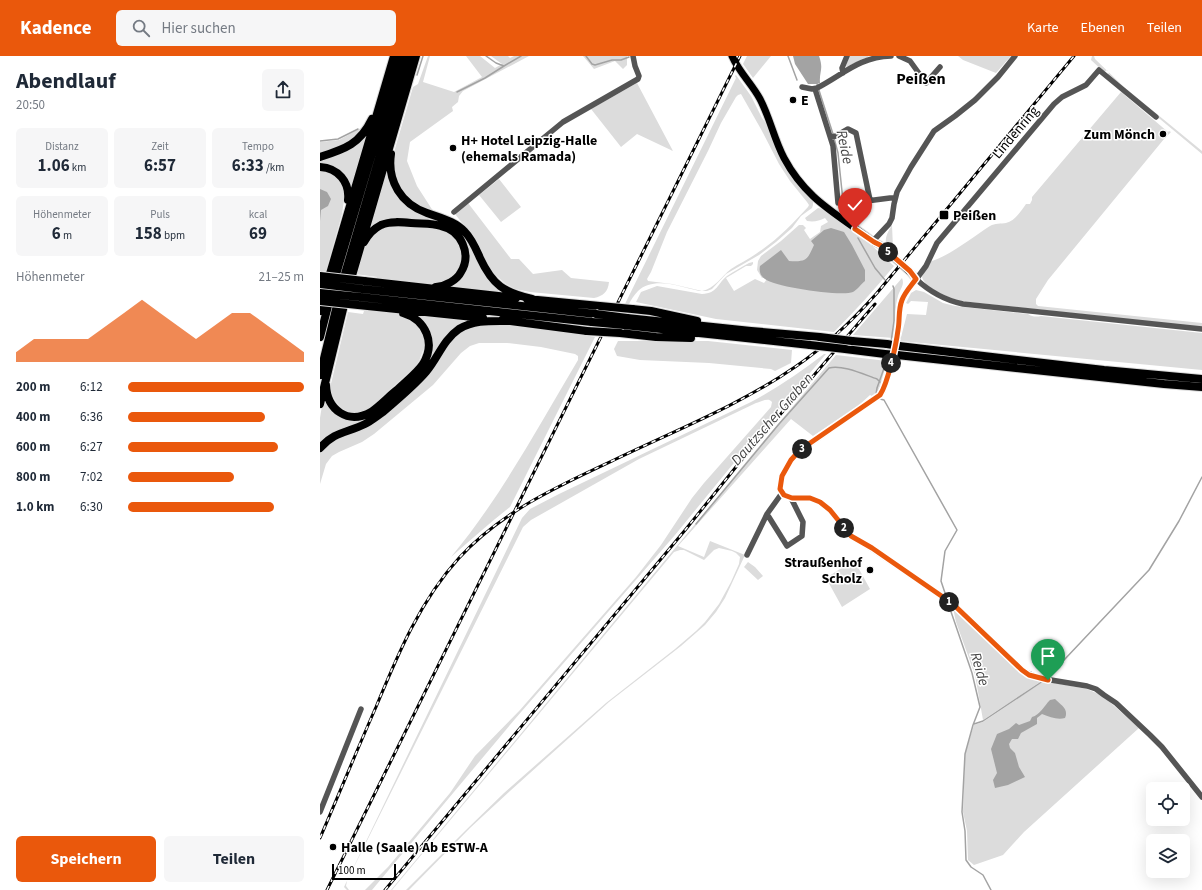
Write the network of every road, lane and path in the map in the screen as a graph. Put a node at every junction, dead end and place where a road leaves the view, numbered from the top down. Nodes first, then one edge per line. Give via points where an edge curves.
1 (394, 56) edge
2 (401, 56) edge
3 (409, 56) edge
4 (416, 56) edge
5 (633, 56) edge
6 (732, 56) edge
7 (847, 56) edge
8 (891, 56) edge
9 (899, 56) edge
10 (1015, 56) edge
11 (873, 57) edge
12 (940, 67) dead end
13 (843, 72) junction
14 (802, 87) dead end
15 (817, 88) junction
16 (382, 96) junction
17 (1156, 117) dead end
18 (394, 130) junction
19 (833, 137) junction
20 (320, 157) edge
21 (320, 167) edge
22 (895, 198) junction
23 (870, 200) junction
24 (454, 212) dead end
25 (344, 223) junction
26 (874, 242) junction
27 (355, 263) junction
28 (320, 276) edge
29 (916, 279) junction
30 (320, 284) edge
31 (424, 288) junction
32 (320, 293) edge
33 (361, 293) junction
34 (532, 299) junction
35 (320, 301) edge
36 (391, 308) junction
37 (320, 311) edge
38 (507, 321) junction
39 (626, 322) junction
40 (1202, 330) edge
41 (751, 331) junction
42 (724, 336) junction
43 (320, 337) edge
44 (323, 376) edge
45 (1202, 379) edge
46 (1202, 387) edge
47 (320, 404) edge
48 (320, 448) edge
49 (782, 493) junction
50 (792, 498) junction
51 (767, 514) junction
52 (747, 555) dead end
53 (361, 709) dead end
54 (1202, 797) edge
55 (320, 812) edge

1 - 16 highway
2 - 43 highway
3 - 44 highway via 345,274
4 - 18 highway
5 - 24 street via 638,79 563,122
6 - 26 main road via 760,99 781,153 797,179 824,206
7 - 13 street
8 - 11 street
9 - 12 street via 910,61 926,83
10 - 22 street via 985,91 934,131
11 - 13 street
13 - 15 street
14 - 15 street
15 - 19 street
16 - 20 highway via 360,137 345,148
16 - 25 highway
17 - 29 street, Lindenring via 1099,70 1086,85 1054,104 937,243 926,266
18 - 27 highway
18 - 34 highway via 390,167 392,180 399,193 419,210 461,228 473,243 492,279 508,292
19 - 23 street via 848,129 856,133
19 - 23 street via 838,203
21 - 25 highway via 338,173 347,186 349,197
22 - 23 street
22 - 26 street via 889,224
25 - 37 highway
26 - 29 main road via 894,264 908,276
27 - 31 highway via 366,238 382,225 398,222 442,226 459,237 466,254 465,260 461,273 451,282 440,287
27 - 44 highway
28 - 33 highway, bridge
29 - 40 street via 939,296 963,304
29 - 49 street via 902,301 898,336 883,391 800,450 782,476
30 - 33 highway, bridge
31 - 33 highway
31 - 34 highway
32 - 33 highway, bridge
33 - 35 highway, bridge
33 - 36 highway
33 - 39 highway, bridge via 592,322
33 - 39 highway, bridge via 596,314
34 - 41 highway, bridge via 651,311
36 - 38 highway
36 - 44 highway via 413,316 425,330 429,342 426,358 420,368 376,408 357,417 343,415 333,407
38 - 42 highway, bridge via 667,337
38 - 48 highway via 476,322 459,330 440,349 426,372 391,405 365,424 330,438
39 - 41 highway
39 - 42 highway
41 - 45 highway, bridge
42 - 46 highway, bridge
44 - 47 highway
49 - 50 street
49 - 51 street
50 - 51 street via 803,522 802,536 787,546
50 - 54 street via 810,498 820,502 851,536 945,599 1016,666 1029,675 1087,686 1110,699 1162,747
51 - 52 street
53 - 55 street

